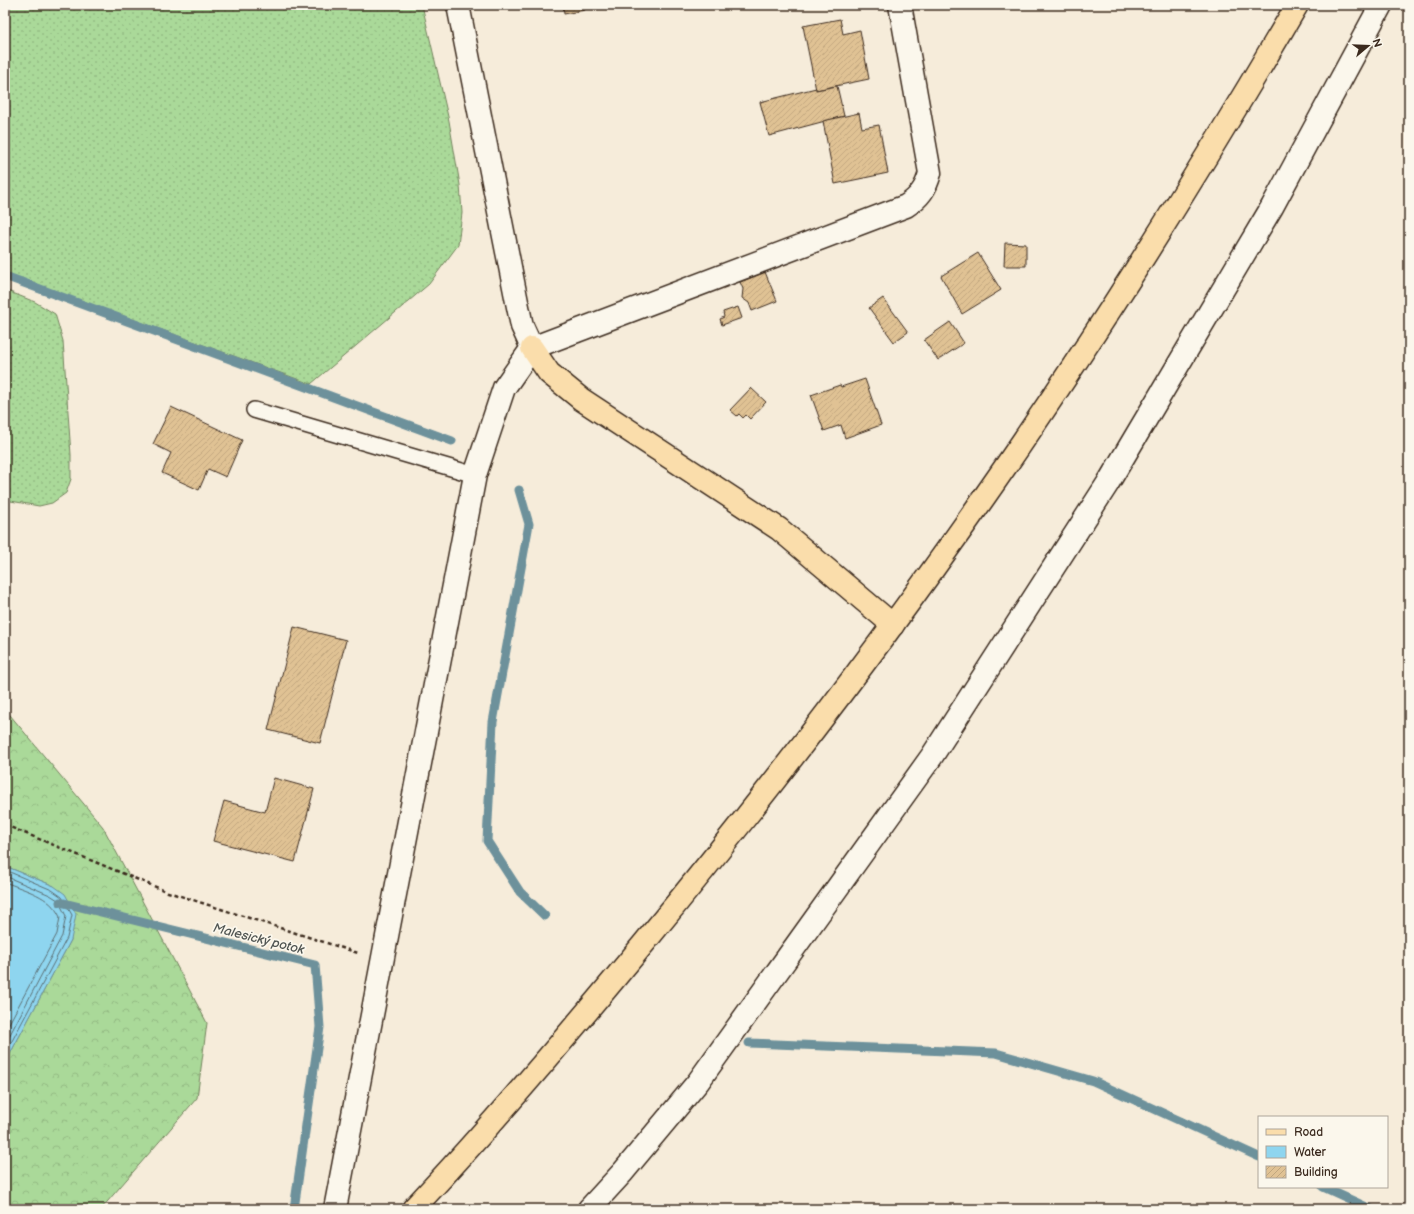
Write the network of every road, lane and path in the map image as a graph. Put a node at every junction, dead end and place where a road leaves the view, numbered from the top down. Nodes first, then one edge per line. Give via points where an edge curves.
1 (458, 5) edge
2 (900, 5) edge
3 (1297, 5) edge
4 (1381, 5) edge
5 (532, 348) junction
6 (254, 410) dead end
7 (475, 475) junction
8 (893, 625) junction
9 (5, 826) edge
10 (382, 961) junction
11 (419, 1203) edge
12 (335, 1209) edge
13 (590, 1209) edge

1 - 5 street via 522,326
2 - 5 street via 930,173 926,187 917,198 906,206
3 - 8 main road via 1226,127 1140,264 987,493
4 - 13 street via 1272,207 1108,483 932,756 698,1082
5 - 7 street via 504,388
5 - 8 main road via 549,373 581,398 779,529
6 - 7 lane
7 - 10 street
8 - 11 main road via 693,884 563,1040
9 - 10 path via 168,892
10 - 12 street

